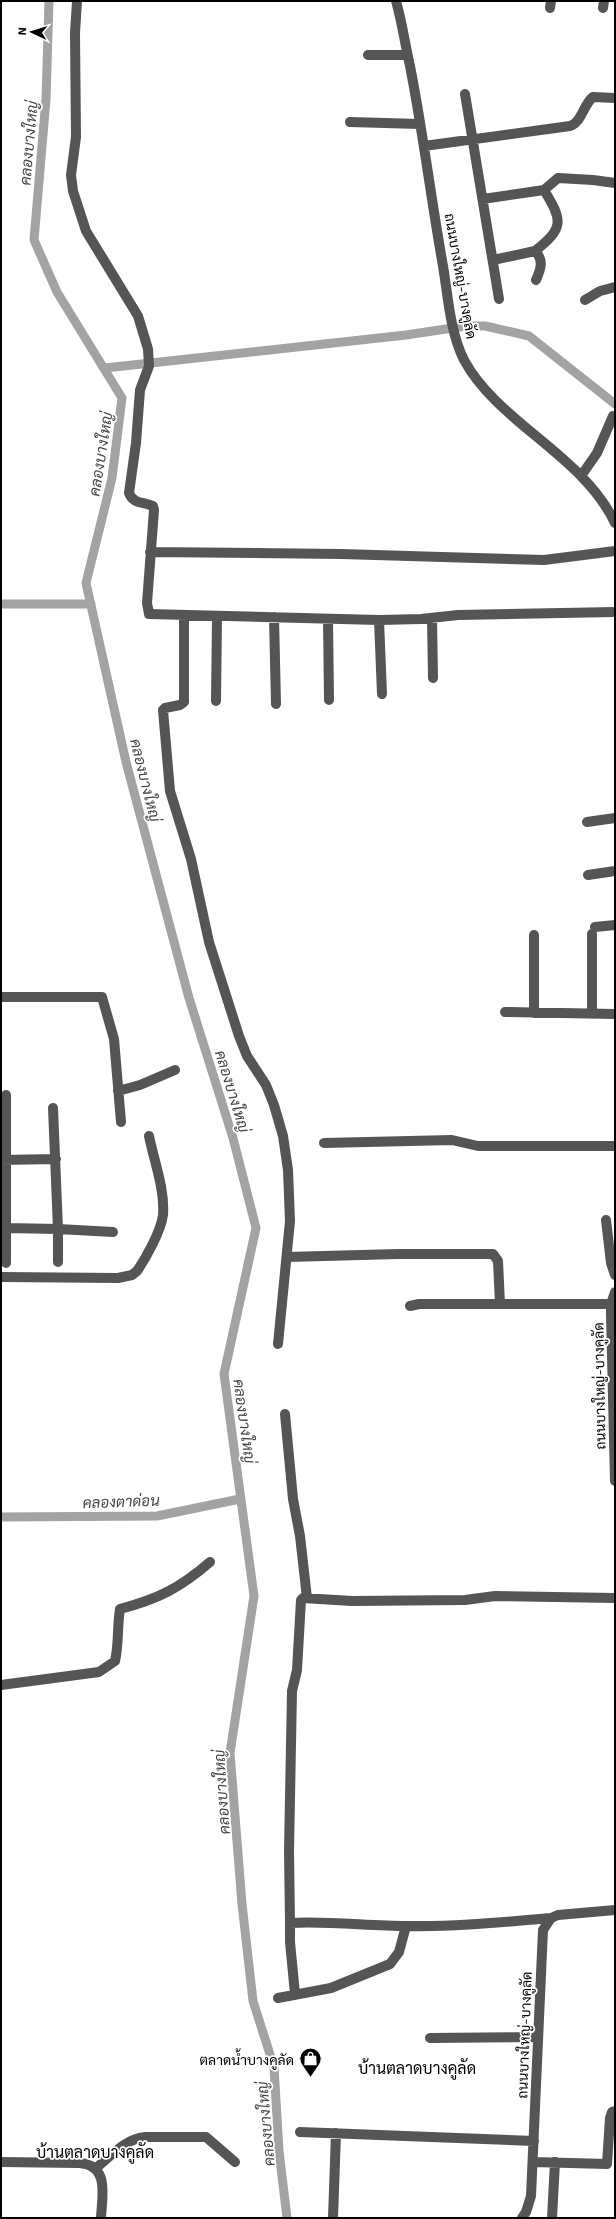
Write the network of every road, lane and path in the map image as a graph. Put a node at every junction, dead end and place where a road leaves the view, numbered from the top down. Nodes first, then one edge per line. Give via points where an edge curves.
1 (78, 1) edge
2 (396, 1) edge
3 (368, 55) dead end
4 (407, 55) junction
5 (465, 94) dead end
6 (615, 98) edge
7 (350, 122) dead end
8 (420, 124) junction
9 (473, 140) junction
10 (424, 146) junction
11 (615, 183) edge
12 (544, 190) junction
13 (483, 199) junction
14 (535, 251) junction
15 (493, 260) junction
16 (536, 280) dead end
17 (615, 286) edge
18 (499, 299) dead end
19 (585, 300) dead end
20 (613, 416) dead end
21 (581, 476) junction
22 (615, 523) edge
23 (615, 551) edge
24 (150, 552) junction
25 (615, 612) edge
26 (184, 616) junction
27 (217, 617) junction
28 (274, 617) junction
29 (328, 618) junction
30 (432, 618) junction
31 (379, 620) junction
32 (433, 678) dead end
33 (382, 694) dead end
34 (329, 700) dead end
35 (216, 701) dead end
36 (276, 704) dead end
37 (615, 818) edge
38 (587, 822) dead end
39 (615, 871) edge
40 (588, 875) dead end
41 (615, 924) edge
42 (534, 935) dead end
43 (1, 997) edge
44 (505, 1012) dead end
45 (534, 1013) junction
46 (592, 1014) junction
47 (615, 1014) edge
48 (175, 1070) dead end
49 (118, 1090) junction
50 (6, 1095) dead end
51 (53, 1108) dead end
52 (121, 1122) dead end
53 (149, 1136) dead end
54 (324, 1143) dead end
55 (615, 1146) edge
56 (4, 1160) edge
57 (56, 1160) junction
58 (606, 1220) dead end
59 (6, 1228) junction
60 (58, 1229) junction
61 (114, 1232) dead end
62 (288, 1256) junction
63 (58, 1262) dead end
64 (6, 1263) dead end
65 (615, 1275) edge
66 (1, 1277) edge
67 (615, 1292) edge
68 (500, 1304) junction
69 (613, 1304) edge
70 (410, 1306) dead end
71 (278, 1344) dead end
72 (285, 1414) dead end
73 (615, 1481) edge
74 (210, 1562) dead end
75 (307, 1598) junction
76 (615, 1598) edge
77 (1, 1685) edge
78 (615, 1910) edge
79 (551, 1918) junction
80 (290, 1923) junction
81 (406, 1926) junction
82 (295, 1994) junction
83 (278, 1998) dead end
84 (538, 2037) junction
85 (430, 2038) dead end
86 (615, 2111) edge
87 (300, 2132) dead end
88 (336, 2133) junction
89 (534, 2141) junction
90 (1, 2162) edge
91 (235, 2162) dead end
92 (532, 2162) junction
93 (555, 2162) junction
94 (96, 2168) junction
95 (101, 2218) edge
96 (333, 2218) edge
97 (522, 2218) edge
98 (552, 2218) edge

1 - 24 street via 75,33 76,137 71,175 73,191 86,231 138,316 148,349 149,366 140,390 129,493 136,502 153,506
2 - 4 street, ถนนบางใหญ่-บางคูลัด
3 - 4 street
4 - 8 street, ถนนบางใหญ่-บางคูลัด
5 - 9 street
6 - 9 street via 593,97 586,102 578,121 570,126
7 - 8 street
8 - 10 street, ถนนบางใหญ่-บางคูลัด
9 - 10 street
9 - 13 street
10 - 21 street, ถนนบางใหญ่-บางคูลัด via 451,312 457,341 465,361 500,403
11 - 12 street via 558,178
12 - 13 street
12 - 14 street via 554,206 558,223 550,239
13 - 15 street
14 - 15 street
14 - 16 street via 540,256 541,263
15 - 18 street
17 - 19 street via 600,290
20 - 21 street via 597,453
21 - 22 street, ถนนบางใหญ่-บางคูลัด
23 - 24 street via 544,560
24 - 26 street via 147,611 153,615
25 - 30 street via 458,615
26 - 27 street
26 - 62 street via 184,702 163,710 170,791 191,859 209,942 236,1029 247,1056 266,1085 283,1136 288,1170
27 - 28 street
27 - 35 street
28 - 29 street
28 - 36 street
29 - 31 street
29 - 34 street
30 - 31 street
30 - 32 street
31 - 33 street
37 - 38 street
39 - 40 street
41 - 46 street via 593,930
42 - 45 street
43 - 49 street via 102,997 114,1039
44 - 45 street
45 - 46 street
46 - 47 street
48 - 49 street via 140,1085
49 - 52 street
50 - 56 street
51 - 57 street
53 - 66 street via 162,1197 163,1216 137,1271 132,1276
54 - 55 street via 452,1140 478,1146
56 - 57 street
56 - 59 street
57 - 60 street
58 - 65 street via 611,1263
59 - 60 street
59 - 64 street
60 - 61 street
60 - 63 street
62 - 68 street via 493,1254 498,1261
62 - 71 street
67 - 69 street, ถนนบางใหญ่-บางคูลัด
68 - 69 street
68 - 70 street
69 - 73 street, ถนนบางใหญ่-บางคูลัด
72 - 75 street via 293,1499
74 - 77 street via 185,1583 146,1602 120,1609 115,1661 99,1672
75 - 76 street via 352,1601 465,1600 495,1596
75 - 80 street via 301,1600 297,1670 292,1691
78 - 79 street via 558,1915
79 - 81 street
79 - 84 street, ถนนบางใหญ่-บางคูลัด via 543,1930
80 - 81 street via 349,1922
80 - 82 street
81 - 82 street via 399,1952 390,1964 337,1986
82 - 83 street
84 - 85 street
84 - 89 street, ถนนบางใหญ่-บางคูลัด
86 - 93 street via 610,2118 607,2164
87 - 88 street
88 - 89 street
88 - 96 street
89 - 92 street, ถนนบางใหญ่-บางคูลัด
90 - 94 street via 86,2163
91 - 94 street via 206,2137 145,2137 125,2144
92 - 93 street
92 - 97 street, ถนนบางใหญ่-บางคูลัด via 530,2204
93 - 98 street
94 - 95 street via 103,2187

